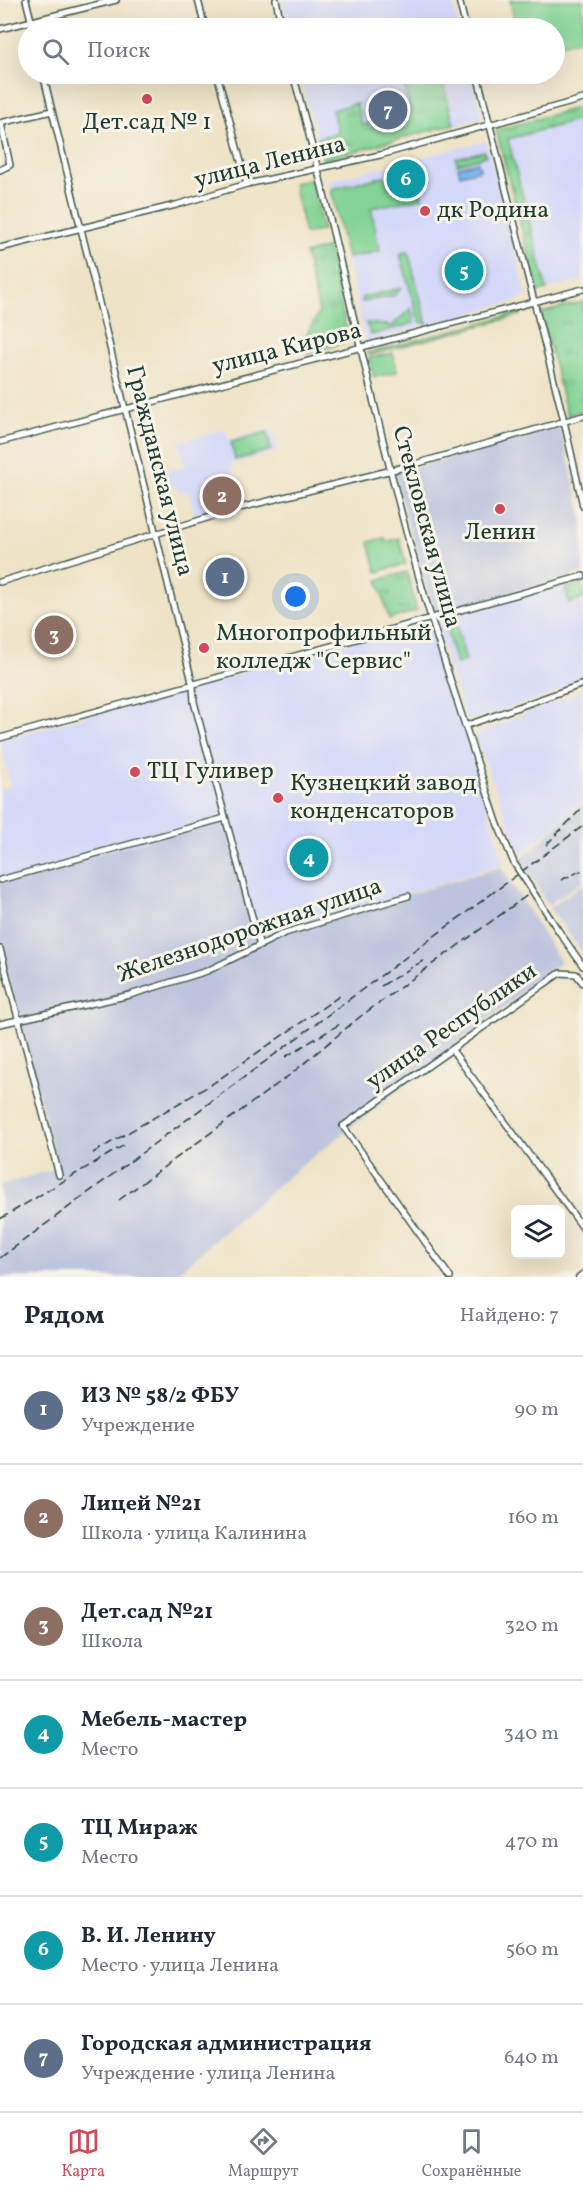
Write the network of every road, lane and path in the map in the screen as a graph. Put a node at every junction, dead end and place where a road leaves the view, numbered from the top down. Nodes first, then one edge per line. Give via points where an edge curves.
1 (26, 0) edge
2 (116, 0) edge
3 (198, 0) edge
4 (276, 0) edge
5 (459, 0) edge
6 (30, 18) edge
7 (43, 18) edge
8 (202, 18) edge
9 (280, 18) edge
10 (464, 18) edge
11 (18, 24) edge
12 (0, 29) edge
13 (45, 84) edge
14 (220, 84) edge
15 (296, 84) edge
16 (479, 84) edge
17 (583, 99) edge
18 (52, 111) junction
19 (0, 123) edge
20 (489, 124) junction
21 (319, 169) junction
22 (0, 170) edge
23 (247, 184) junction
24 (82, 226) junction
25 (0, 248) edge
26 (583, 289) edge
27 (533, 303) junction
28 (360, 349) junction
29 (126, 409) junction
30 (583, 416) edge
31 (564, 421) junction
32 (0, 442) edge
33 (391, 470) junction
34 (583, 507) edge
35 (156, 533) junction
36 (583, 576) edge
37 (0, 582) edge
38 (432, 618) junction
39 (583, 684) edge
40 (193, 686) junction
41 (465, 726) junction
42 (0, 738) edge
43 (225, 818) junction
44 (0, 880) edge
45 (408, 896) dead end
46 (260, 946) junction
47 (0, 949) edge
48 (583, 966) edge
49 (583, 983) edge
50 (19, 1019) junction
51 (0, 1024) edge
52 (452, 1050) junction
53 (59, 1175) dead end
54 (583, 1228) edge
55 (583, 1274) edge
56 (450, 1277) edge
57 (579, 1277) edge

1 - 6 street
2 - 7 street
3 - 8 street
4 - 9 street
5 - 10 street
11 - 12 street
13 - 18 street, Гражданская улица
14 - 23 street
15 - 21 street, Стекловская улица
16 - 20 street
17 - 20 street, улица Ленина
18 - 19 street
18 - 24 street, Гражданская улица
19 - 22 street via 10,165
20 - 21 street, улица Ленина
20 - 27 street
21 - 23 street, улица Ленина
21 - 28 street, Стекловская улица
23 - 24 street, улица Ленина
24 - 25 street, улица Ленина
24 - 29 street, Гражданская улица
26 - 27 street, улица Кирова
27 - 28 street, улица Кирова
27 - 31 street
28 - 29 street, улица Кирова
28 - 33 street, Стекловская улица
29 - 32 street, улица Кирова
29 - 35 street, Гражданская улица
30 - 31 street
31 - 33 street
31 - 34 street
33 - 35 street
33 - 38 street, Стекловская улица
35 - 37 street
35 - 40 street, Гражданская улица
36 - 38 street
38 - 40 street
38 - 41 street, Стекловская улица
39 - 41 street
40 - 42 street
40 - 43 street, Гражданская улица
41 - 48 street, Стекловская улица, bridge via 514,863
43 - 44 street
43 - 46 street, Гражданская улица
45 - 46 street, Железнодорожная улица via 285,933
46 - 50 street, Железнодорожная улица via 207,971
47 - 50 street
49 - 52 street, улица Республики via 576,974 560,973
50 - 51 street, Железнодорожная улица
50 - 53 street
52 - 54 street
52 - 56 street, улица Республики via 343,1126
55 - 57 street

